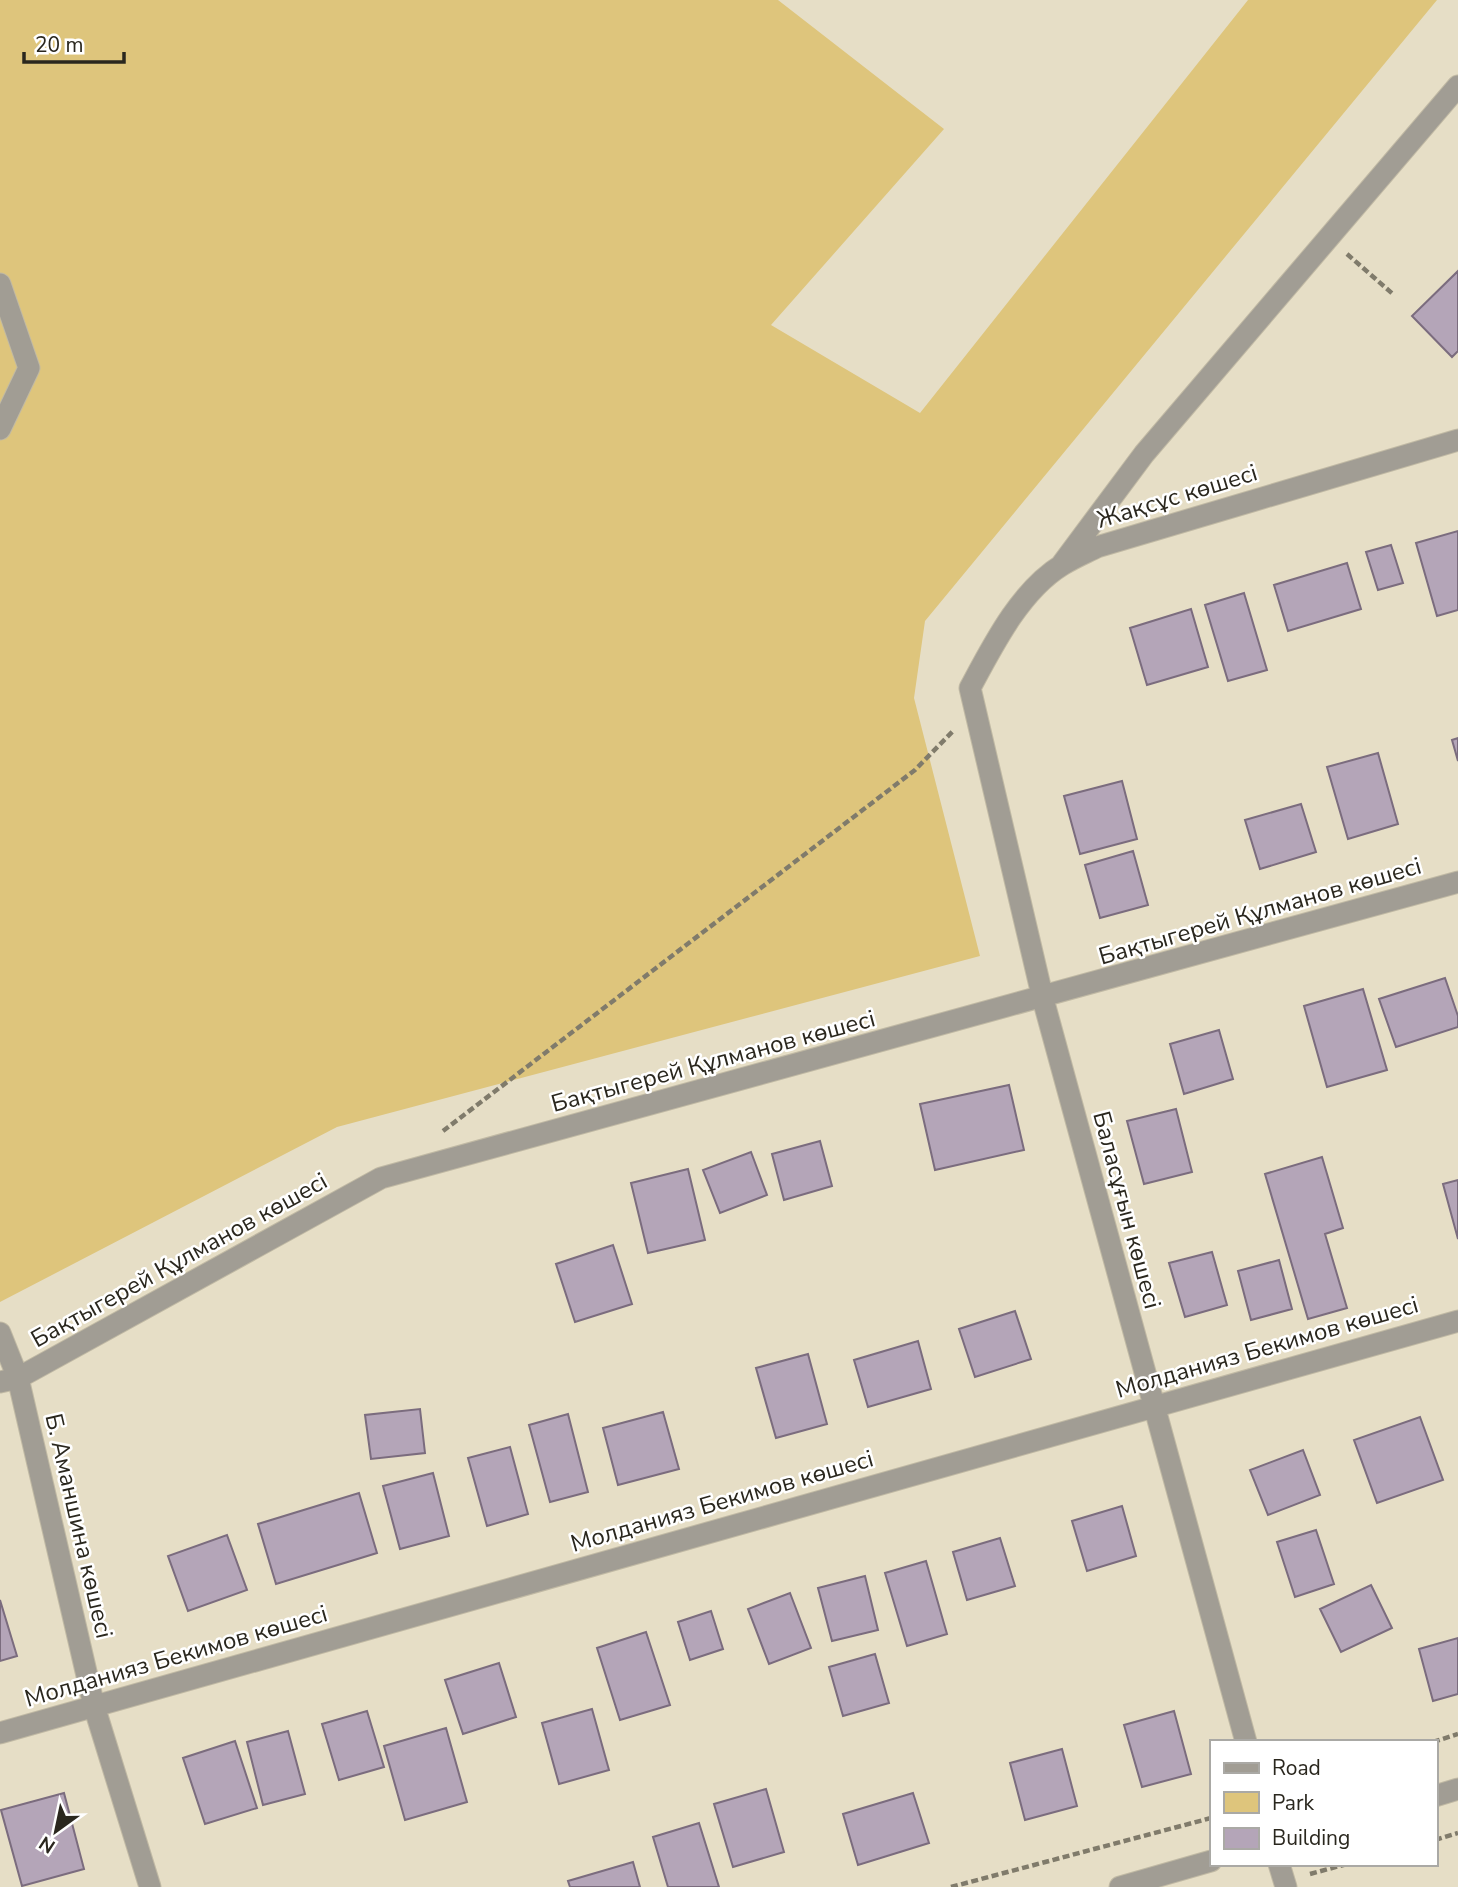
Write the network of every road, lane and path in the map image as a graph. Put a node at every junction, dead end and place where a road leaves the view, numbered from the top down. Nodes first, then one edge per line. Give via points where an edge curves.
1 (1458, 86) edge
2 (1328, 238) junction
3 (0, 284) edge
4 (1394, 295) dead end
5 (0, 429) edge
6 (1458, 440) edge
7 (1060, 566) junction
8 (970, 688) junction
9 (1458, 882) edge
10 (1043, 999) junction
11 (432, 1140) dead end
12 (1458, 1321) edge
13 (0, 1332) edge
14 (9, 1380) edge
15 (1153, 1406) junction
16 (94, 1706) junction
17 (0, 1733) edge
18 (1458, 1734) edge
19 (1245, 1740) edge
20 (1437, 1741) edge
21 (1458, 1789) edge
22 (1437, 1795) edge
23 (1210, 1818) edge
24 (1458, 1833) edge
25 (1437, 1839) edge
26 (1210, 1861) edge
27 (1280, 1866) edge
28 (150, 1887) edge
29 (951, 1887) edge
30 (1120, 1887) edge
31 (1286, 1887) edge

1 - 2 street
2 - 4 path
2 - 7 street via 1144,454
3 - 5 street via 29,368
6 - 7 street, Жақсұс көшесі via 1097,547
7 - 8 street, Жақсұс көшесі via 1031,594 994,643
8 - 10 street, Баласұғын көшесі
8 - 11 path via 954,730 915,770
9 - 10 street, Бақтыгерей Құлманов көшесі
10 - 14 street, Бақтыгерей Құлманов көшесі via 381,1178
10 - 15 street, Баласұғын көшесі
12 - 15 street, Молданияз Бекимов көшесі
13 - 14 street, Б. Аманшина көшесі
14 - 16 street, Б. Аманшина көшесі
15 - 16 street, Молданияз Бекимов көшесі
15 - 19 street, Баласұғын көшесі
16 - 17 street, Молданияз Бекимов көшесі
16 - 28 street, Б. Аманшина көшесі
18 - 20 path
21 - 22 street
23 - 29 path
24 - 25 path
26 - 30 street
27 - 31 street

